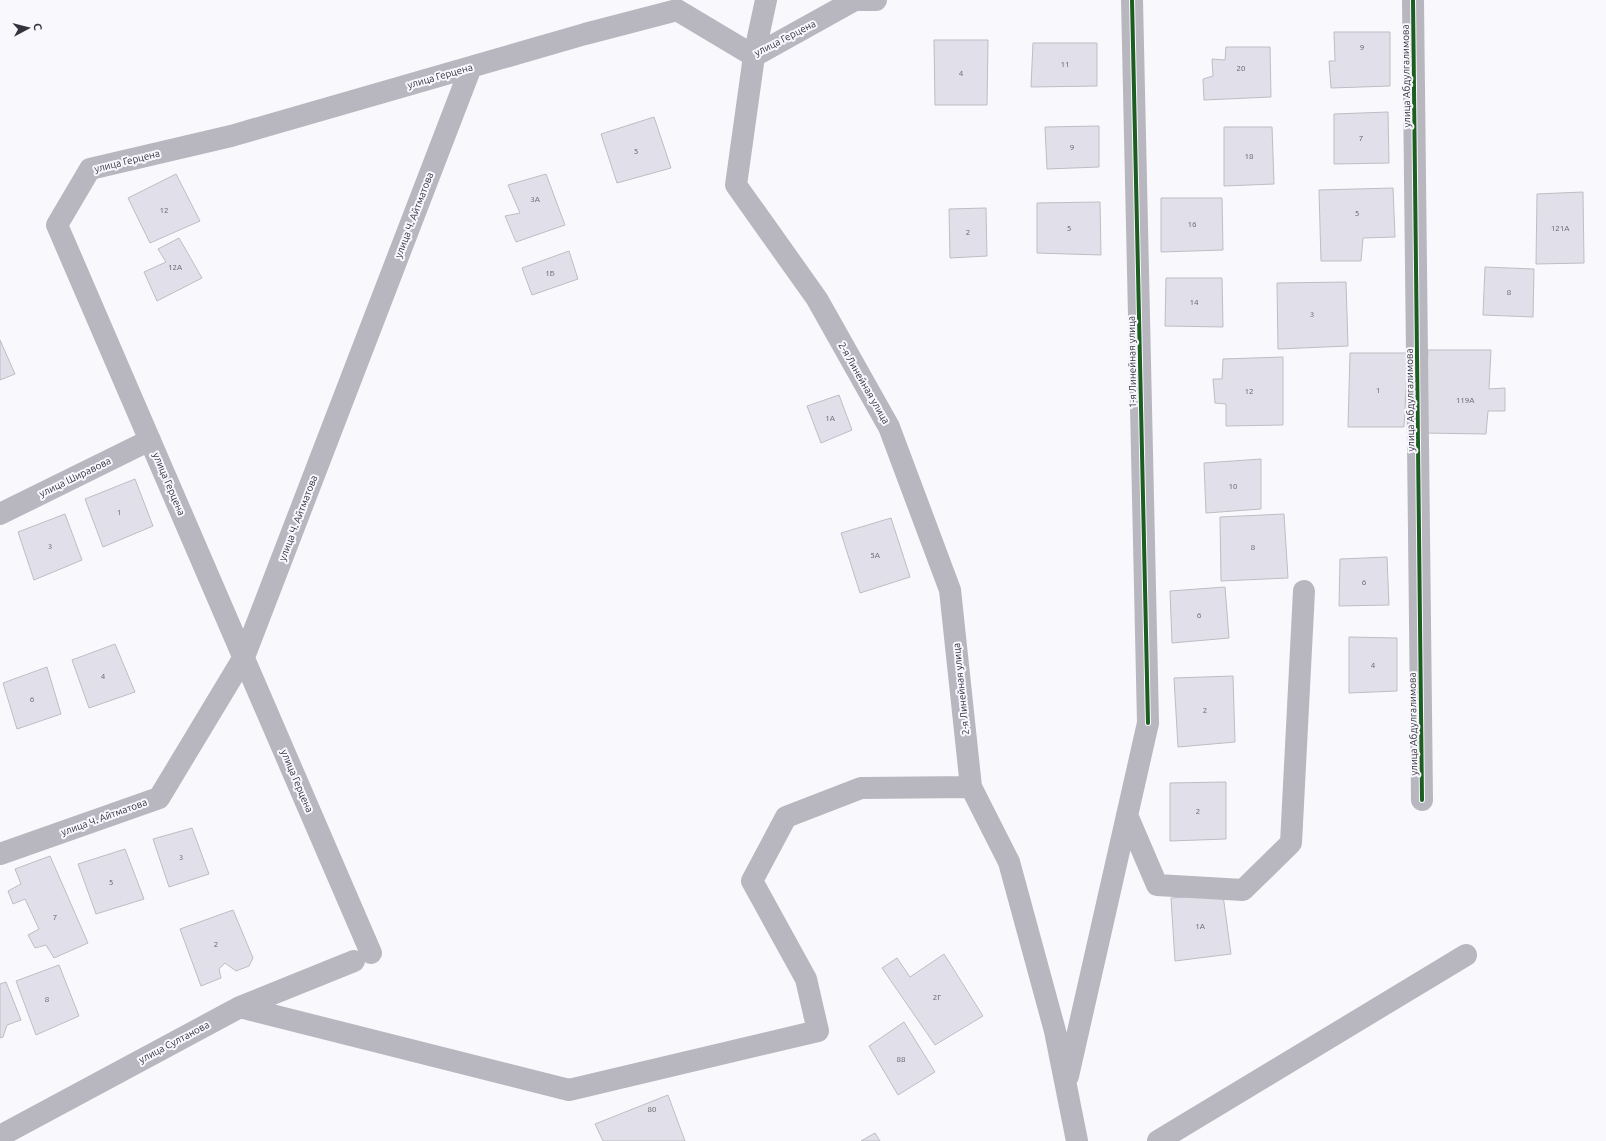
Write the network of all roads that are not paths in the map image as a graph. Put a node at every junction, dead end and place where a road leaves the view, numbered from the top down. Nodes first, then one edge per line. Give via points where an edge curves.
1 (766, 0) edge
2 (855, 0) edge
3 (876, 0) edge
4 (1132, 0) edge
5 (1413, 0) edge
6 (754, 56) junction
7 (471, 67) junction
8 (150, 440) junction
9 (0, 514) edge
10 (1304, 591) dead end
11 (244, 657) junction
12 (971, 788) junction
13 (1422, 800) dead end
14 (1127, 815) junction
15 (0, 854) edge
16 (1466, 955) dead end
17 (362, 957) joint
18 (240, 1007) junction
19 (1066, 1084) junction
20 (0, 1136) edge
21 (1077, 1141) edge
22 (1158, 1141) edge

1 - 6 street, 2-я Линейная улица
2 - 3 street
2 - 6 street, улица Герцена
4 - 14 street, 1-я Линейная улица via 1148,723
5 - 13 street, улица Абдулгалимова
6 - 7 street, улица Герцена via 677,10
6 - 12 street, 2-я Линейная улица via 736,185 817,299 889,426 950,590
7 - 8 street, улица Герцена via 232,136 90,170 57,225
7 - 11 street, улица Ч. Айтматова
8 - 9 street, улица Ширавова
8 - 11 street, улица Герцена
10 - 14 street via 1291,843 1243,890 1157,885
11 - 15 street, улица Ч. Айтматова via 159,798
11 - 17 street, улица Герцена
12 - 18 street via 861,788 786,816 752,881 806,979 818,1031 569,1090
12 - 19 street via 1009,862 1055,1031
14 - 19 street, 1-я Линейная улица
16 - 22 street
17 - 18 street, улица Султанова
18 - 20 street, улица Султанова
19 - 21 street

